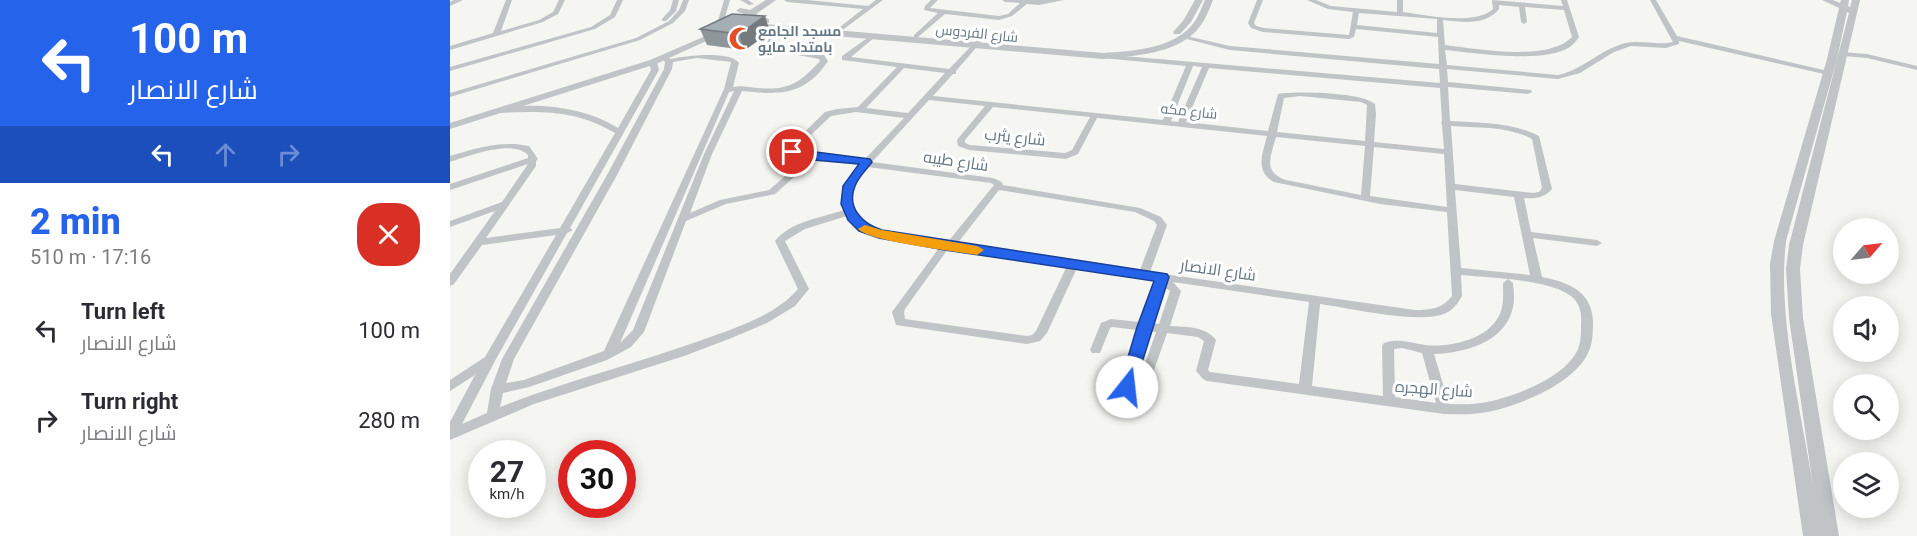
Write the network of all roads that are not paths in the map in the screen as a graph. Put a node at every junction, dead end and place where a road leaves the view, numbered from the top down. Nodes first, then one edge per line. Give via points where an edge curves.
1 (460, 0) edge
2 (509, 0) edge
3 (562, 0) edge
4 (620, 0) edge
5 (676, 0) edge
6 (686, 0) edge
7 (727, 0) edge
8 (772, 0) edge
9 (787, 0) edge
10 (880, 0) edge
11 (935, 0) edge
12 (1005, 0) edge
13 (1061, 0) edge
14 (1199, 0) edge
15 (1209, 0) edge
16 (1260, 0) edge
17 (1310, 0) edge
18 (1400, 0) edge
19 (1564, 0) edge
20 (1653, 0) edge
21 (1826, 0) edge
22 (450, 1) edge
23 (813, 2) edge
24 (1025, 2) junction
25 (1495, 2) edge
26 (750, 4) edge
27 (1522, 5) junction
28 (1850, 5) edge
29 (869, 8) junction
30 (1567, 8) junction
31 (1356, 11) junction
32 (942, 13) junction
33 (1400, 14) junction
34 (1440, 18) junction
35 (1524, 22) dead end
36 (727, 25) junction
37 (1354, 27) junction
38 (786, 28) junction
39 (840, 31) junction
40 (496, 35) junction
41 (1440, 35) junction
42 (873, 36) junction
43 (916, 36) junction
44 (1182, 37) junction
45 (1676, 38) junction
46 (977, 44) junction
47 (1441, 47) junction
48 (450, 48) edge
49 (1841, 55) junction
50 (1103, 56) junction
51 (666, 59) junction
52 (653, 62) junction
53 (1917, 63) edge
54 (1190, 65) junction
55 (902, 66) junction
56 (1206, 66) junction
57 (1442, 68) junction
58 (1917, 68) edge
59 (450, 69) edge
60 (953, 72) junction
61 (1828, 73) junction
62 (1444, 85) junction
63 (732, 89) junction
64 (450, 91) edge
65 (1528, 92) dead end
66 (450, 95) edge
67 (928, 98) junction
68 (991, 104) junction
69 (498, 111) junction
70 (859, 111) junction
71 (910, 116) junction
72 (1095, 116) junction
73 (450, 119) edge
74 (1166, 122) junction
75 (1182, 123) junction
76 (1445, 123) junction
77 (450, 126) edge
78 (615, 128) junction
79 (1271, 133) junction
80 (1369, 144) junction
81 (1447, 152) junction
82 (813, 156) junction
83 (450, 159) edge
84 (533, 162) junction
85 (865, 163) junction
86 (1449, 186) junction
87 (450, 187) edge
88 (999, 187) junction
89 (450, 193) edge
90 (1518, 194) junction
91 (1365, 198) junction
92 (503, 208) junction
93 (1451, 210) junction
94 (849, 213) junction
95 (684, 219) junction
96 (450, 224) edge
97 (450, 229) edge
98 (580, 229) junction
99 (564, 231) junction
100 (1527, 234) junction
101 (478, 242) junction
102 (1597, 243) dead end
103 (948, 246) junction
104 (562, 261) junction
105 (545, 263) junction
106 (1073, 265) junction
107 (1457, 271) junction
108 (1144, 274) junction
109 (1162, 279) junction
110 (450, 282) edge
111 (1537, 282) junction
112 (1509, 283) dead end
113 (1315, 299) junction
114 (1144, 327) junction
115 (1164, 328) junction
116 (1427, 349) junction
117 (1096, 350) dead end
118 (609, 354) junction
119 (490, 359) junction
120 (450, 386) edge
121 (497, 388) junction
122 (1305, 389) junction
123 (1389, 402) junction
124 (1444, 409) junction
125 (493, 416) junction
126 (450, 434) edge
127 (1812, 536) edge
128 (1830, 536) edge

1 - 22 street
2 - 40 street
3 - 40 street via 550,17
4 - 59 street via 613,16 593,28
5 - 64 street via 662,21 631,37
6 - 66 street via 671,22 638,39
7 - 36 street
8 - 26 street
9 - 23 street
10 - 29 street
11 - 32 street via 927,10
12 - 24 street
13 - 24 street
14 - 46 street, شارع الفردوس via 1187,22 1173,35 1121,50
15 - 44 street, شارع الفردوس via 1199,22
16 - 37 street via 1251,23 1257,29 1343,38 1352,36
17 - 31 street via 1321,6
18 - 33 street
19 - 30 street
20 - 45 street
21 - 28 street
23 - 29 street
24 - 32 street via 1007,17
25 - 27 street
25 - 34 street via 1496,9 1486,17
26 - 36 street
26 - 36 street
26 - 39 street, شارع الفردوس via 761,20
27 - 30 street
27 - 35 street
28 - 49 street
28 - 49 street
29 - 39 street
30 - 47 street via 1576,38 1562,49 1530,53
31 - 33 street
31 - 37 street
32 - 43 street
33 - 34 street
34 - 41 street, شارع الانصار
36 - 38 street, شارع الفردوس
36 - 51 street
36 - 73 street via 636,62
37 - 41 street
38 - 39 street, شارع الفردوس
38 - 63 street via 762,47 817,55 823,59 822,64 792,88
39 - 42 street, شارع الفردوس
39 - 43 street, شارع الفردوس
40 - 48 street
41 - 47 street, شارع الانصار
42 - 46 street, شارع الفردوس
42 - 55 street via 845,58
43 - 46 street, شارع الفردوس
44 - 50 street, شارع الفردوس via 1147,49
44 - 57 street via 1224,48
45 - 57 street via 1677,43 1670,46 1629,44 1563,77
45 - 61 street
46 - 50 street, شارع الفردوس
46 - 60 street
47 - 57 street, شارع الانصار
49 - 53 street
49 - 58 street via 1867,56
49 - 61 street
49 - 128 street via 1793,269 1796,318
50 - 54 street
51 - 52 street
51 - 63 street via 697,56 733,60
51 - 98 street via 668,69
52 - 69 street
52 - 78 street via 655,70
54 - 56 street
54 - 74 street
55 - 60 street
55 - 70 street
56 - 62 street
56 - 75 street
57 - 62 street, شارع الانصار
60 - 67 street
61 - 127 street via 1780,241 1777,264 1778,314
62 - 65 street
62 - 76 street, شارع الانصار
63 - 95 street via 738,91 708,154
63 - 118 street
67 - 68 street, شارع مكه
67 - 71 street
68 - 72 street, شارع مكه
68 - 72 street, شارع يثرب via 961,144 1066,156 1075,152
69 - 77 street
69 - 78 street via 567,115
70 - 71 street
70 - 82 street via 828,114 790,150
71 - 85 street
72 - 74 street, شارع مكه
74 - 75 street, شارع مكه
75 - 79 street, شارع مكه
76 - 81 street, شارع الانصار
76 - 90 street via 1518,131 1536,138 1546,189 1533,196
78 - 99 street
79 - 80 street, شارع مكه
79 - 80 street via 1279,99 1287,94 1363,100 1372,106
79 - 91 street via 1265,164 1272,178
80 - 81 street, شارع مكه
80 - 91 street
81 - 86 street, شارع الانصار
82 - 85 street, شارع طيبه
82 - 95 street via 775,190 723,202
83 - 84 street via 510,145 528,148 533,153
84 - 87 street
84 - 89 street
84 - 92 street
85 - 88 street, شارع طيبه via 993,181
85 - 94 street via 849,186
86 - 90 street
86 - 93 street, شارع الانصار
88 - 103 street, شارع طيبه
88 - 108 street via 1137,210 1158,219 1162,225
90 - 100 street
91 - 93 street
92 - 96 street
92 - 97 street
92 - 101 street
93 - 107 street, شارع الانصار
94 - 103 street, شارع الانصار via 871,231
94 - 125 street via 782,238 780,241 804,289 798,300 775,316
95 - 118 street via 638,332
98 - 99 street
98 - 104 street
99 - 101 street
99 - 105 street
100 - 102 street
100 - 111 street
101 - 110 street
103 - 106 street, شارع الانصار
103 - 106 street, شارع طيبه via 898,312 898,318 905,324 1036,338
104 - 105 street
104 - 121 street via 508,359
105 - 119 street
106 - 108 street, شارع الانصار
107 - 111 street, شارع الهجره
107 - 113 street, شارع الانصار via 1454,302 1432,314
108 - 109 street, شارع الانصار
109 - 113 street, شارع الانصار
109 - 114 street
109 - 115 street via 1176,291
111 - 124 street, شارع الهجره via 1564,287 1581,298 1587,322 1583,353 1553,380 1502,404
112 - 116 street via 1506,314 1494,331 1468,345
113 - 122 street
114 - 115 street
114 - 115 street via 1127,387 1130,389 1143,387
114 - 117 street via 1111,323 1105,326
115 - 122 street, شارع الهجره via 1208,336 1202,367 1207,376
116 - 123 street via 1398,343 1389,346
116 - 124 street
118 - 121 street via 525,384
119 - 120 street
119 - 126 street
121 - 125 street
122 - 123 street, شارع الهجره
123 - 124 street, شارع الهجره
125 - 126 street

